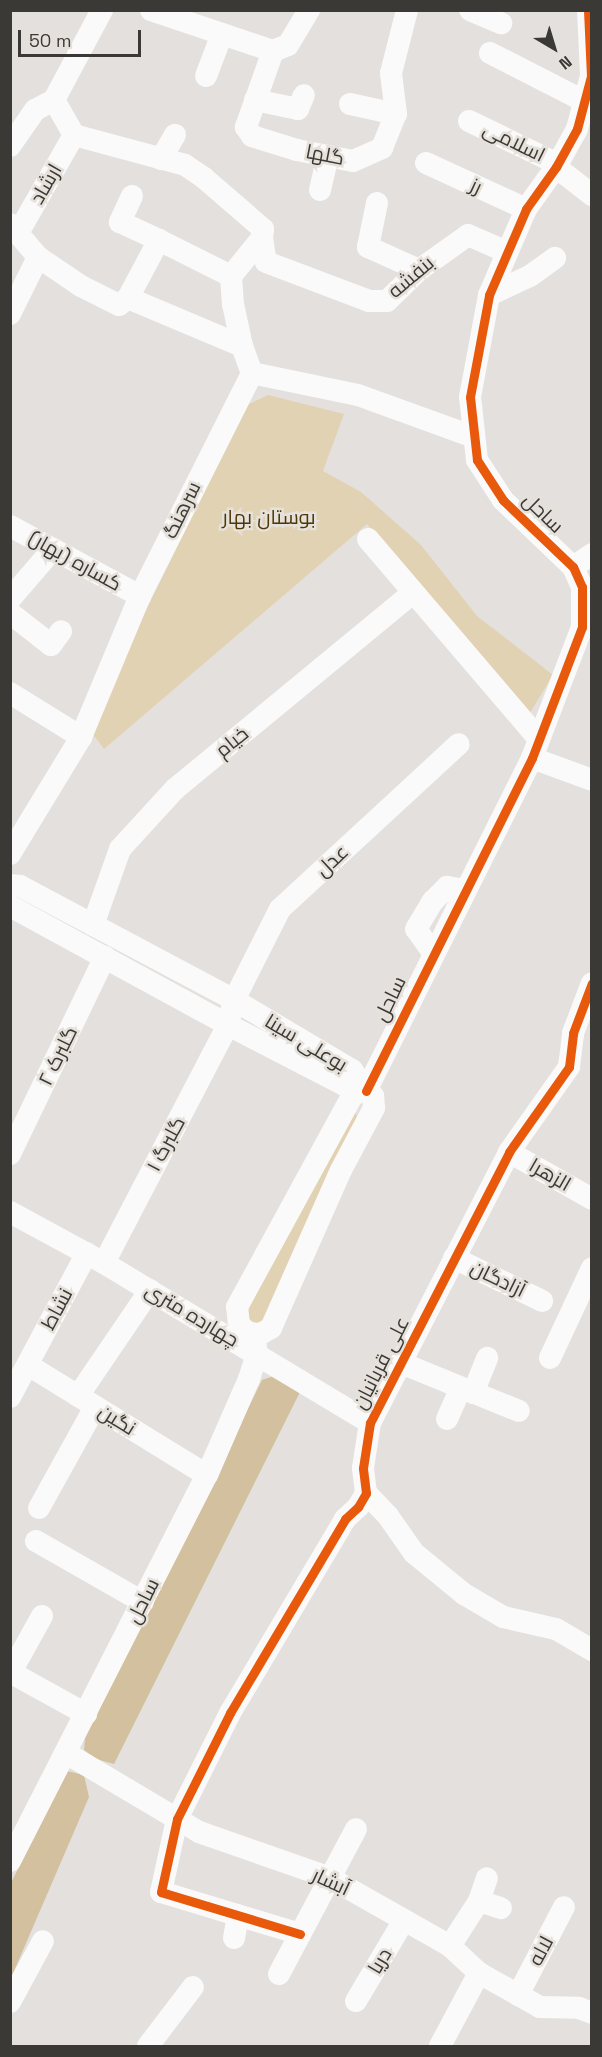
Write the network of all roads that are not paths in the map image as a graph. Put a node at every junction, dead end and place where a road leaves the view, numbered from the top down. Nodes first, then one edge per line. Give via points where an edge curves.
1 (102, 10) edge
2 (151, 10) edge
3 (309, 10) edge
4 (407, 10) edge
5 (470, 10) edge
6 (588, 10) edge
7 (188, 17) edge
8 (501, 23) dead end
9 (222, 34) junction
10 (273, 51) junction
11 (490, 53) dead end
12 (206, 76) dead end
13 (304, 95) dead end
14 (255, 100) junction
15 (584, 101) junction
16 (350, 104) dead end
17 (45, 105) junction
18 (396, 114) junction
19 (469, 121) dead end
20 (74, 135) junction
21 (174, 135) dead end
22 (10, 146) edge
23 (328, 156) junction
24 (161, 159) junction
25 (426, 163) dead end
26 (557, 165) junction
27 (320, 190) dead end
28 (591, 195) edge
29 (132, 196) dead end
30 (377, 202) dead end
31 (526, 209) junction
32 (14, 229) edge
33 (262, 238) junction
34 (159, 240) junction
35 (507, 252) junction
36 (38, 257) junction
37 (555, 258) dead end
38 (419, 270) junction
39 (231, 276) junction
40 (489, 295) junction
41 (128, 298) junction
42 (10, 314) edge
43 (242, 346) junction
44 (252, 373) junction
45 (474, 437) junction
46 (10, 525) edge
47 (368, 539) dead end
48 (52, 549) junction
49 (591, 554) edge
50 (582, 580) edge
51 (413, 593) junction
52 (140, 596) junction
53 (10, 599) edge
54 (10, 613) edge
55 (61, 631) dead end
56 (583, 649) edge
57 (10, 693) edge
58 (81, 737) junction
59 (459, 744) dead end
60 (536, 749) junction
61 (591, 780) edge
62 (13, 844) edge
63 (10, 885) edge
64 (10, 906) edge
65 (93, 925) junction
66 (105, 957) junction
67 (591, 983) edge
68 (234, 1000) junction
69 (228, 1025) junction
70 (366, 1091) junction
71 (509, 1152) junction
72 (10, 1154) edge
73 (591, 1199) edge
74 (10, 1212) edge
75 (95, 1258) junction
76 (454, 1258) junction
77 (591, 1268) edge
78 (150, 1290) junction
79 (542, 1301) dead end
80 (256, 1345) junction
81 (488, 1358) dead end
82 (550, 1358) dead end
83 (401, 1363) junction
84 (28, 1365) junction
85 (467, 1390) junction
86 (10, 1397) edge
87 (87, 1401) junction
88 (519, 1411) dead end
89 (447, 1419) dead end
90 (370, 1423) junction
91 (207, 1475) junction
92 (366, 1492) junction
93 (39, 1508) dead end
94 (36, 1542) dead end
95 (143, 1602) junction
96 (42, 1616) dead end
97 (591, 1650) edge
98 (11, 1672) edge
99 (86, 1714) junction
100 (66, 1753) junction
101 (177, 1819) junction
102 (356, 1829) dead end
103 (10, 1861) edge
104 (330, 1878) junction
105 (487, 1878) dead end
106 (479, 1901) junction
107 (564, 1907) dead end
108 (501, 1908) dead end
109 (238, 1914) junction
110 (404, 1920) junction
111 (300, 1934) junction
112 (234, 1938) dead end
113 (44, 1941) dead end
114 (450, 1946) junction
115 (479, 1973) junction
116 (279, 1974) dead end
117 (193, 1987) dead end
118 (518, 1995) junction
119 (10, 2001) edge
120 (356, 2001) dead end
121 (591, 2013) edge
122 (148, 2046) edge
123 (440, 2046) edge

1 - 17 street
2 - 7 street
3 - 10 street via 288,45
4 - 18 street, گلها via 391,73
5 - 8 street
6 - 15 street, ساحل via 591,76
7 - 9 street
9 - 10 street
9 - 12 street
10 - 14 street, گلها
11 - 15 street
13 - 14 street via 298,109
14 - 23 street, گلها via 246,127 252,136
15 - 26 street, ساحل via 577,129
16 - 18 street
17 - 20 street
17 - 22 street
18 - 23 street, گلها via 382,148 353,161
19 - 26 street, اسلامی
20 - 24 street, بنفشه
20 - 32 street, ارشاد
21 - 24 street
23 - 27 street
24 - 33 street, بنفشه via 185,165 204,178 263,229
25 - 31 street, رز
26 - 28 street, اسلامی
26 - 31 street, ساحل
29 - 34 street via 120,222
30 - 38 street via 368,247
31 - 35 street, ساحل
32 - 36 street
33 - 38 street, بنفشه via 266,262 369,301 387,301
33 - 39 street
34 - 39 street
34 - 41 street
35 - 38 street, بنفشه via 468,235
35 - 40 street, ساحل
36 - 41 street via 81,286 119,305
36 - 42 street
37 - 40 street via 530,276
39 - 43 street
40 - 45 street, ساحل via 470,397
41 - 43 street
43 - 44 street
44 - 45 street via 358,395
44 - 52 street, سرهنگ
45 - 50 street, ساحل via 477,460 503,500
46 - 48 street, کساره (بهار)
47 - 51 street
48 - 52 street, کساره (بهار)
48 - 53 street
49 - 50 street
50 - 56 street, ساحل
51 - 60 street
51 - 65 street, خیام via 175,789 120,849
52 - 58 street, سرهنگ
54 - 55 street via 51,645
56 - 60 street, ساحل
57 - 58 street
58 - 62 street, سرهنگ
59 - 68 street, عدل via 280,909
60 - 61 street
60 - 70 street, ساحل
63 - 65 street, بوعلی سینا via 20,886
64 - 66 street, بوعلی سینا
65 - 68 street, بوعلی سینا
66 - 69 street, بوعلی سینا
66 - 72 street, گلبرک ۲
67 - 71 street, علی قربانیان via 573,1034 569,1067
68 - 69 street, عدل
68 - 70 street, بوعلی سینا via 352,1070
69 - 70 street, بوعلی سینا via 346,1086
69 - 75 street, گلبرگ ۱
70 - 80 street via 373,1096 374,1108 341,1170 271,1328
70 - 80 street, ساحل via 352,1096 237,1307 239,1325
71 - 73 street, الزهرا
71 - 76 street, علی قربانیان
74 - 75 street, چهارده متری
75 - 78 street, چهارده متری
75 - 84 street, نشاط
76 - 79 street, آزادگان
76 - 83 street, علی قربانیان
77 - 82 street
78 - 80 street, چهارده متری
78 - 87 street
80 - 90 street, چهارده متری
80 - 91 street, ساحل via 249,1379
81 - 85 street
83 - 85 street
83 - 90 street, علی قربانیان
84 - 86 street, نشاط
84 - 87 street, نگین
85 - 88 street
85 - 89 street
87 - 91 street, نگین
87 - 93 street
90 - 92 street, علی قربانیان via 363,1468
91 - 95 street, ساحل
92 - 97 street via 414,1553 464,1594 503,1617 556,1629
92 - 101 street via 345,1519 230,1713
94 - 95 street
95 - 99 street, ساحل
96 - 98 street
98 - 99 street
99 - 100 street, ساحل
100 - 101 street, آبشار
100 - 103 street, ساحل
101 - 104 street, آبشار via 200,1832
101 - 109 street via 161,1892
102 - 104 street
104 - 110 street, آبشار
104 - 111 street
105 - 106 street
106 - 108 street
106 - 114 street
107 - 118 street, لاله
109 - 111 street
109 - 112 street
110 - 114 street, آبشار
110 - 120 street, دریا
111 - 116 street
113 - 119 street
114 - 115 street, آبشار
115 - 118 street, آبشار
115 - 123 street
117 - 122 street
118 - 121 street, آبشار via 540,2007 579,2008

